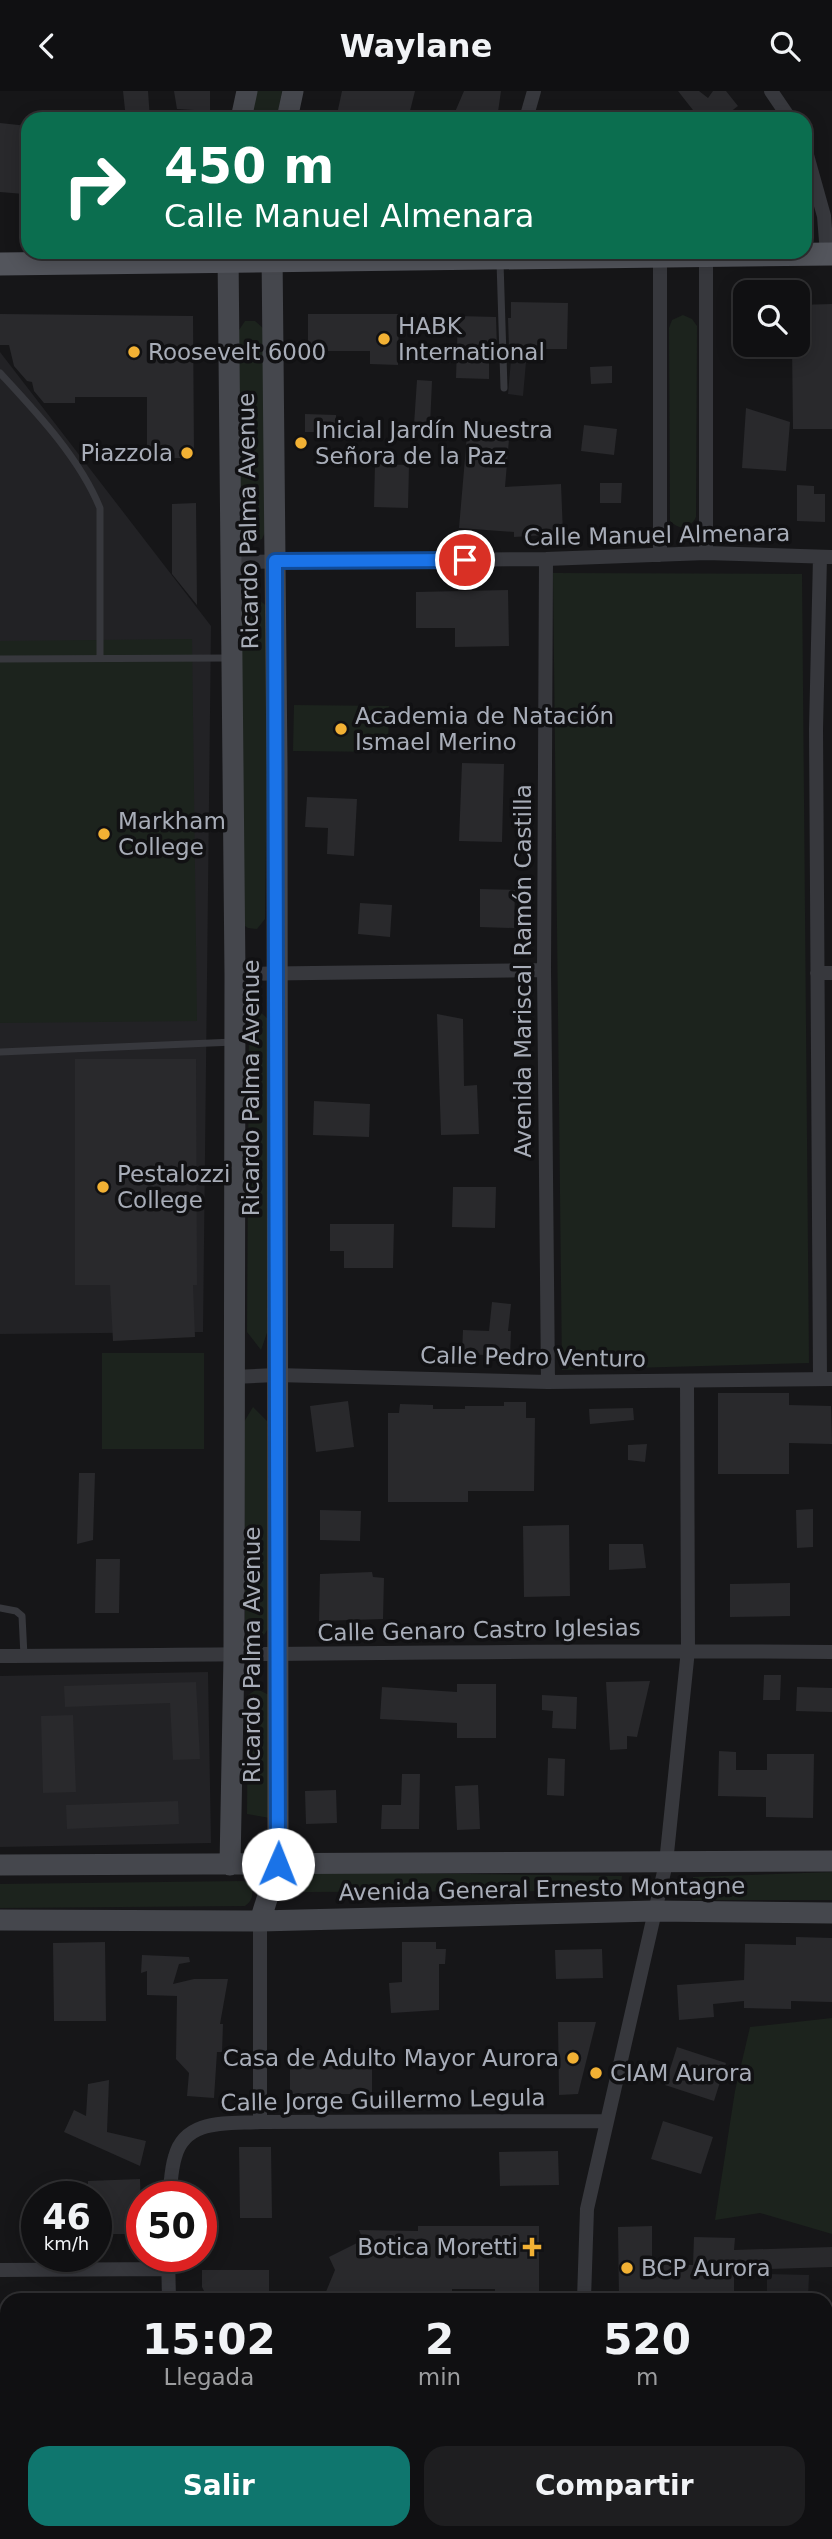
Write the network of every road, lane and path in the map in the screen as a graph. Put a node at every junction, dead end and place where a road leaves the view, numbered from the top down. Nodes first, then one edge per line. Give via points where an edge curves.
1 (247, 91) edge
2 (293, 91) edge
3 (534, 91) edge
4 (771, 91) edge
5 (242, 112) edge
6 (288, 112) edge
7 (528, 112) edge
8 (785, 112) edge
9 (812, 173) edge
10 (829, 254) edge
11 (163, 259) edge
12 (228, 259) edge
13 (272, 259) edge
14 (508, 259) edge
15 (660, 259) edge
16 (706, 259) edge
17 (0, 264) edge
18 (0, 373) edge
19 (504, 388) dead end
20 (706, 553) junction
21 (660, 555) junction
22 (826, 557) edge
23 (546, 559) junction
24 (275, 561) junction
25 (231, 562) junction
26 (100, 658) junction
27 (232, 658) junction
28 (0, 659) edge
29 (544, 969) junction
30 (277, 973) junction
31 (824, 973) edge
32 (235, 974) junction
33 (235, 1042) junction
34 (0, 1052) edge
35 (276, 1375) junction
36 (233, 1377) junction
37 (826, 1379) edge
38 (548, 1382) junction
39 (687, 1382) junction
40 (0, 1608) edge
41 (688, 1650) junction
42 (832, 1652) edge
43 (279, 1655) junction
44 (0, 1656) edge
45 (24, 1656) junction
46 (234, 1656) junction
47 (832, 1861) edge
48 (666, 1863) junction
49 (278, 1864) junction
50 (0, 1865) edge
51 (230, 1865) junction
52 (654, 1911) junction
53 (832, 1913) edge
54 (0, 1920) edge
55 (260, 1921) junction
56 (606, 2121) junction
57 (260, 2122) junction
58 (171, 2181) edge
59 (126, 2264) edge
60 (0, 2270) edge
61 (168, 2272) edge
62 (169, 2293) edge
63 (584, 2293) edge

1 - 5 main road
2 - 6 main road
3 - 7 street
4 - 8 street
9 - 10 street
11 - 17 main road
12 - 25 main road, Ricardo Palma Avenue
13 - 24 main road, Ricardo Palma Avenue
14 - 19 lane
15 - 21 street
16 - 20 street
18 - 26 lane via 72,458 100,508
20 - 21 street, Calle Manuel Almenara
20 - 22 street, Calle Manuel Almenara
21 - 23 street, Calle Manuel Almenara
22 - 31 street via 816,729
23 - 24 street, Calle Manuel Almenara
23 - 29 street, Avenida Mariscal Ramón Castilla
24 - 25 street, Calle Manuel Almenara
24 - 30 main road, Ricardo Palma Avenue
25 - 27 main road, Ricardo Palma Avenue
26 - 27 lane
26 - 28 lane
27 - 32 main road, Ricardo Palma Avenue
29 - 30 street
29 - 38 street, Avenida Mariscal Ramón Castilla
30 - 32 street
30 - 35 main road, Ricardo Palma Avenue
31 - 37 street
32 - 33 main road, Ricardo Palma Avenue
33 - 34 lane
33 - 36 main road, Ricardo Palma Avenue
35 - 36 street, Calle Pedro Venturo
35 - 38 street, Calle Pedro Venturo
35 - 43 main road, Ricardo Palma Avenue
36 - 46 main road, Ricardo Palma Avenue
37 - 39 street, Calle Pedro Venturo
38 - 39 street, Calle Pedro Venturo
39 - 41 street
40 - 45 lane via 22,1616
41 - 42 street, Calle Genaro Castro Iglesias
41 - 43 street, Calle Genaro Castro Iglesias
41 - 48 street
43 - 46 street, Calle Genaro Castro Iglesias
43 - 49 main road, Ricardo Palma Avenue
44 - 45 street, Calle Genaro Castro Iglesias
45 - 46 street, Calle Genaro Castro Iglesias
46 - 51 main road, Ricardo Palma Avenue
47 - 48 main road, Avenida General Ernesto Montagne
48 - 49 main road, Avenida General Ernesto Montagne
48 - 52 street
49 - 51 main road, Avenida General Ernesto Montagne
49 - 55 main road, Ricardo Palma Avenue
50 - 51 main road, Avenida General Ernesto Montagne
52 - 53 main road, Avenida General Ernesto Montagne
52 - 55 main road, Avenida General Ernesto Montagne
52 - 56 street
54 - 55 main road, Avenida General Ernesto Montagne
55 - 57 street
56 - 57 street, Calle Jorge Guillermo Legula
56 - 63 street via 587,2209
57 - 58 street, Calle Jorge Guillermo Legula via 206,2125 185,2135 175,2156
59 - 60 street
61 - 62 street

